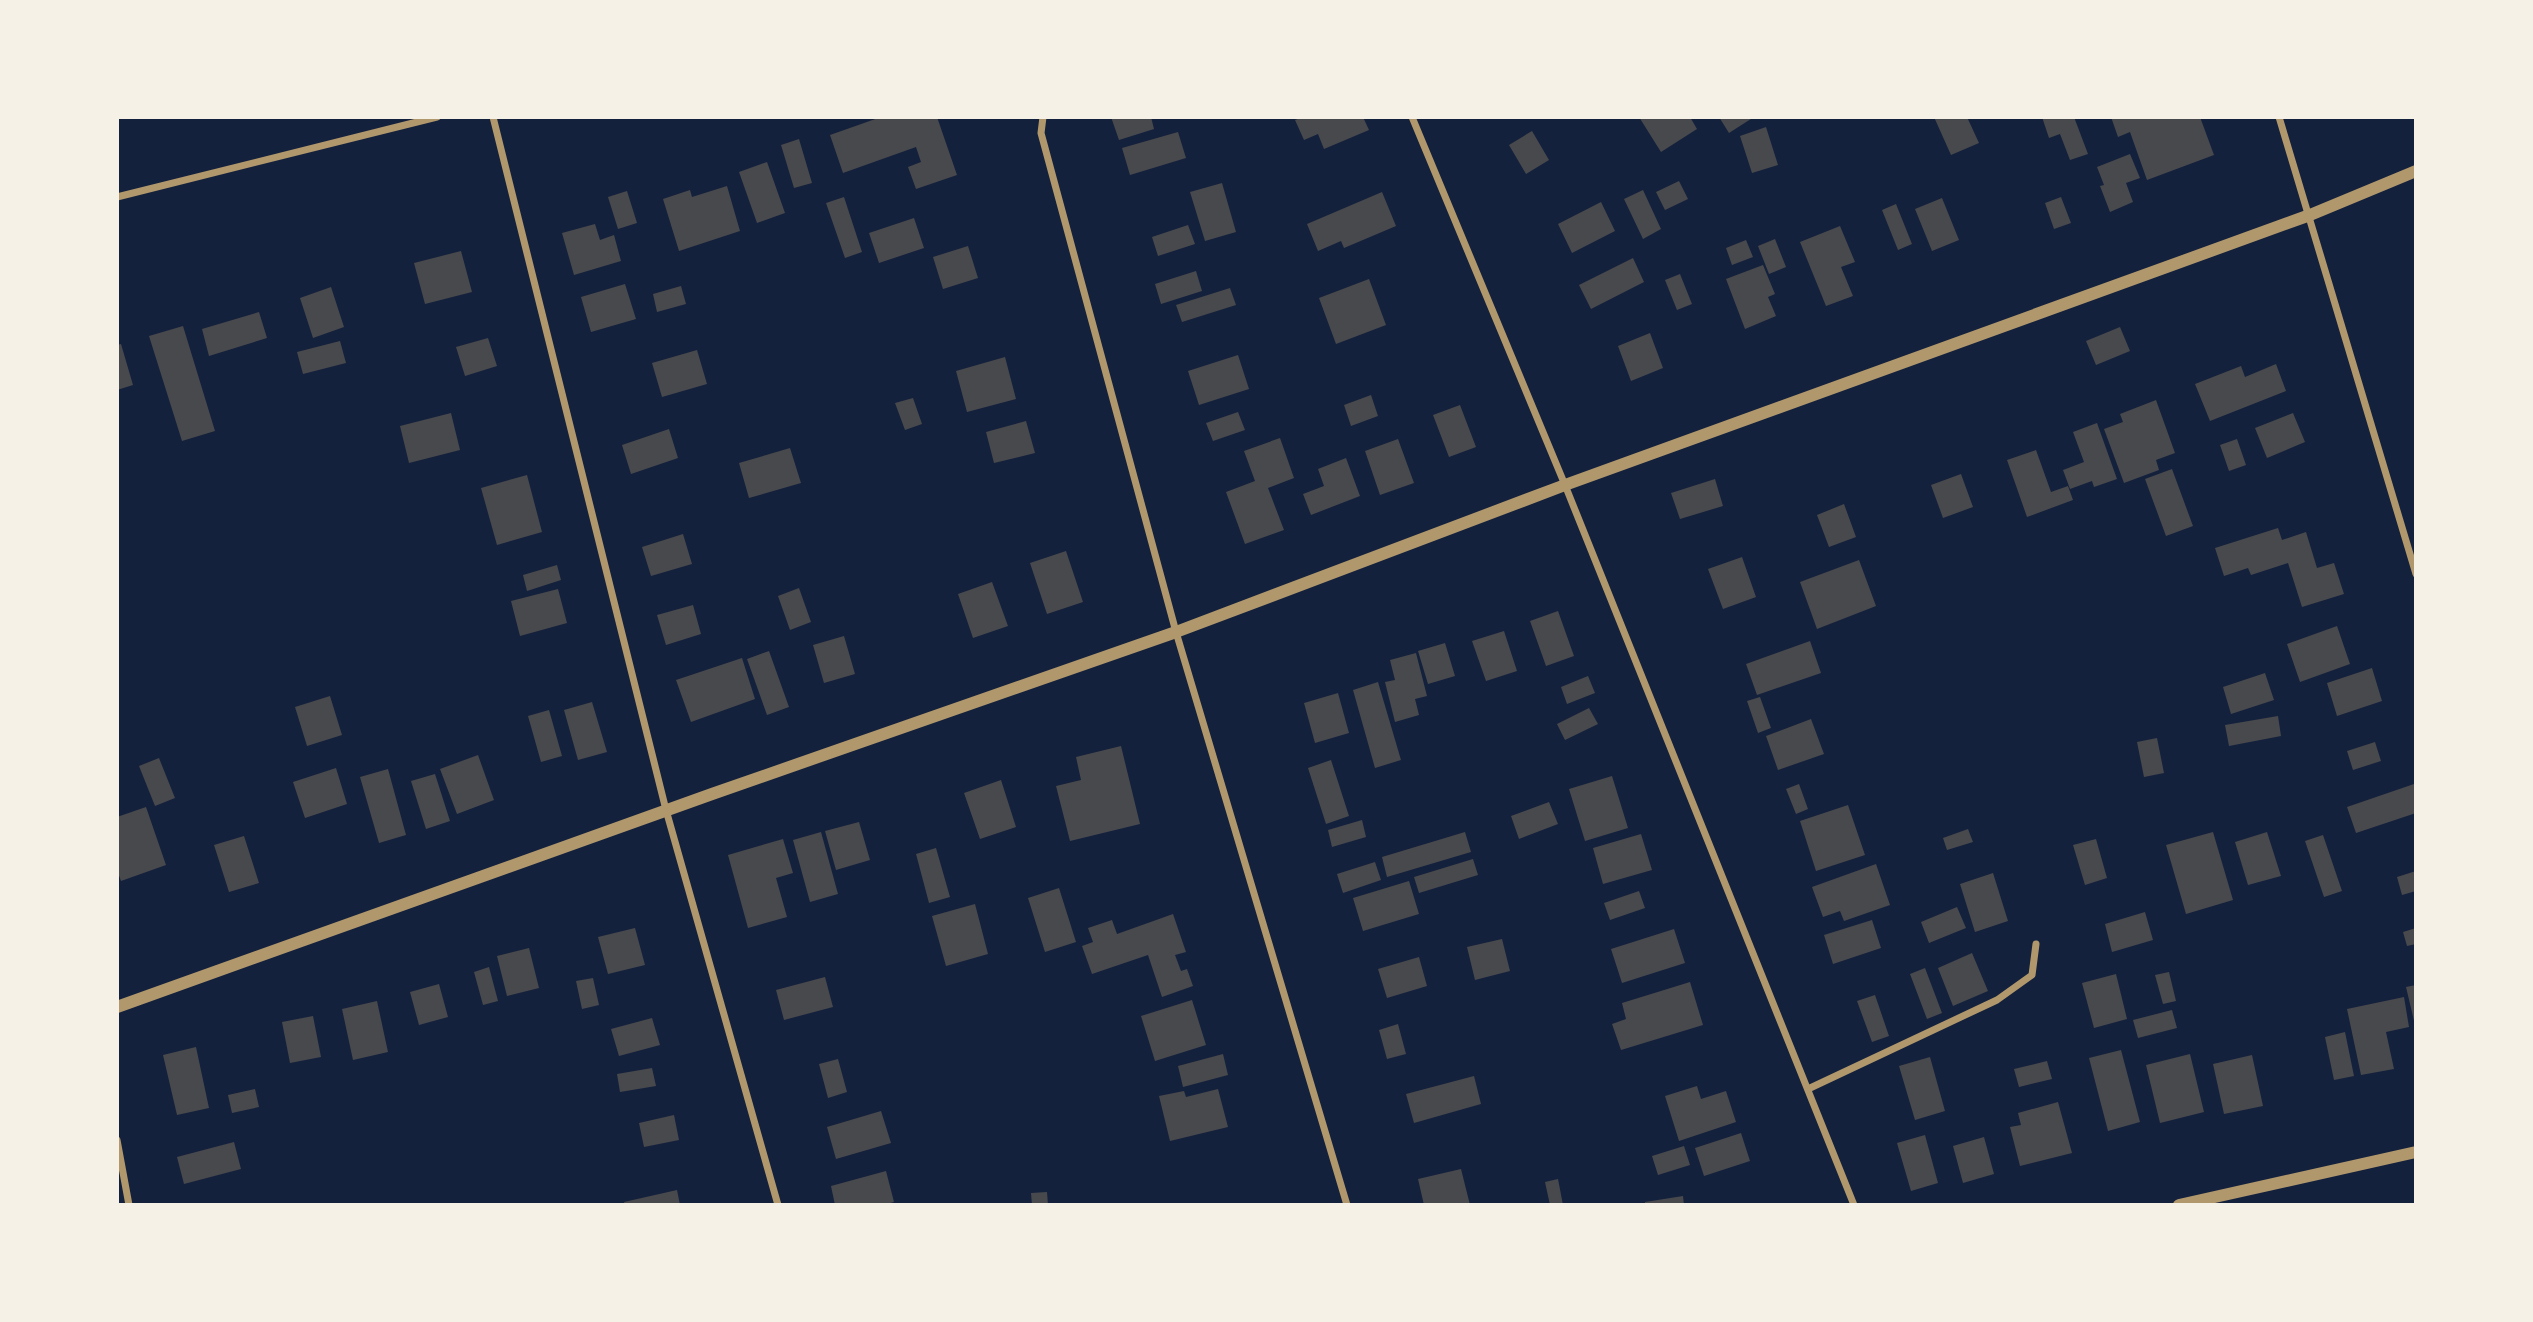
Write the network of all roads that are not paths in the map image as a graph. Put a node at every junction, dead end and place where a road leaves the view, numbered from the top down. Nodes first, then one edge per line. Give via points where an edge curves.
1 (437, 117) edge
2 (493, 117) edge
3 (1043, 117) edge
4 (1412, 117) edge
5 (2279, 117) edge
6 (2416, 171) edge
7 (117, 197) edge
8 (2310, 215) junction
9 (1565, 485) junction
10 (2416, 574) edge
11 (1176, 632) junction
12 (666, 810) junction
13 (2036, 944) dead end
14 (117, 1007) edge
15 (1808, 1089) junction
16 (117, 1140) edge
17 (2416, 1152) edge
18 (129, 1205) edge
19 (778, 1205) edge
20 (1347, 1205) edge
21 (1854, 1205) edge
22 (2179, 1205) edge

1 - 7 street
2 - 12 street
3 - 11 street via 1041,133
4 - 9 street
5 - 8 street
6 - 8 street
8 - 9 street
8 - 10 street
9 - 11 street
9 - 15 street
11 - 12 street
11 - 20 street
12 - 14 street
12 - 19 street
13 - 15 street via 2032,975 1997,1000
15 - 21 street
16 - 18 street
17 - 22 street

